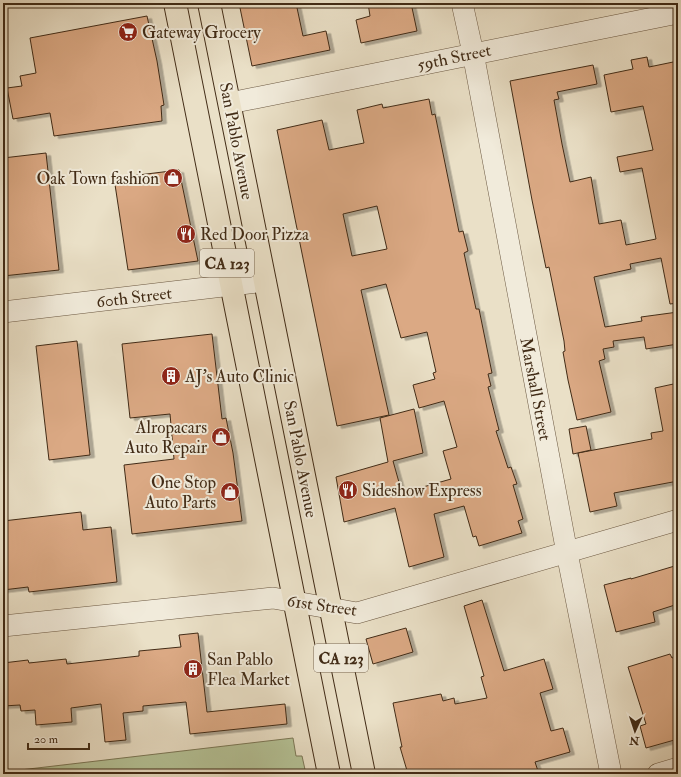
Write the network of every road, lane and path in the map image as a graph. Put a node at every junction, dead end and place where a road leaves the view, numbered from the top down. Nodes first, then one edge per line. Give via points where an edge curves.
1 (175, 3) edge
2 (209, 3) edge
3 (462, 3) edge
4 (678, 13) edge
5 (473, 53) junction
6 (230, 103) junction
7 (265, 281) junction
8 (232, 284) junction
9 (3, 312) edge
10 (678, 520) edge
11 (567, 553) junction
12 (295, 602) junction
13 (331, 608) junction
14 (3, 626) edge
15 (678, 768) edge
16 (329, 774) edge
17 (364, 774) edge
18 (611, 774) edge
19 (658, 774) edge

1 - 8 main road, San Pablo Avenue / CA 123
2 - 6 main road, San Pablo Avenue / CA 123
3 - 5 street, Marshall Street
4 - 5 street, 59th Street
5 - 6 street, 59th Street
5 - 11 street, Marshall Street
6 - 7 main road, San Pablo Avenue / CA 123
7 - 8 street, 60th Street
7 - 13 main road, San Pablo Avenue / CA 123
8 - 9 street, 60th Street
8 - 12 main road, San Pablo Avenue / CA 123
10 - 11 street, 61st Street
11 - 13 street, 61st Street via 357,613
11 - 18 street, Marshall Street
12 - 13 street, 61st Street
12 - 14 street, 61st Street via 273,598
12 - 16 main road, San Pablo Avenue / CA 123
13 - 17 main road, San Pablo Avenue / CA 123
15 - 19 street

